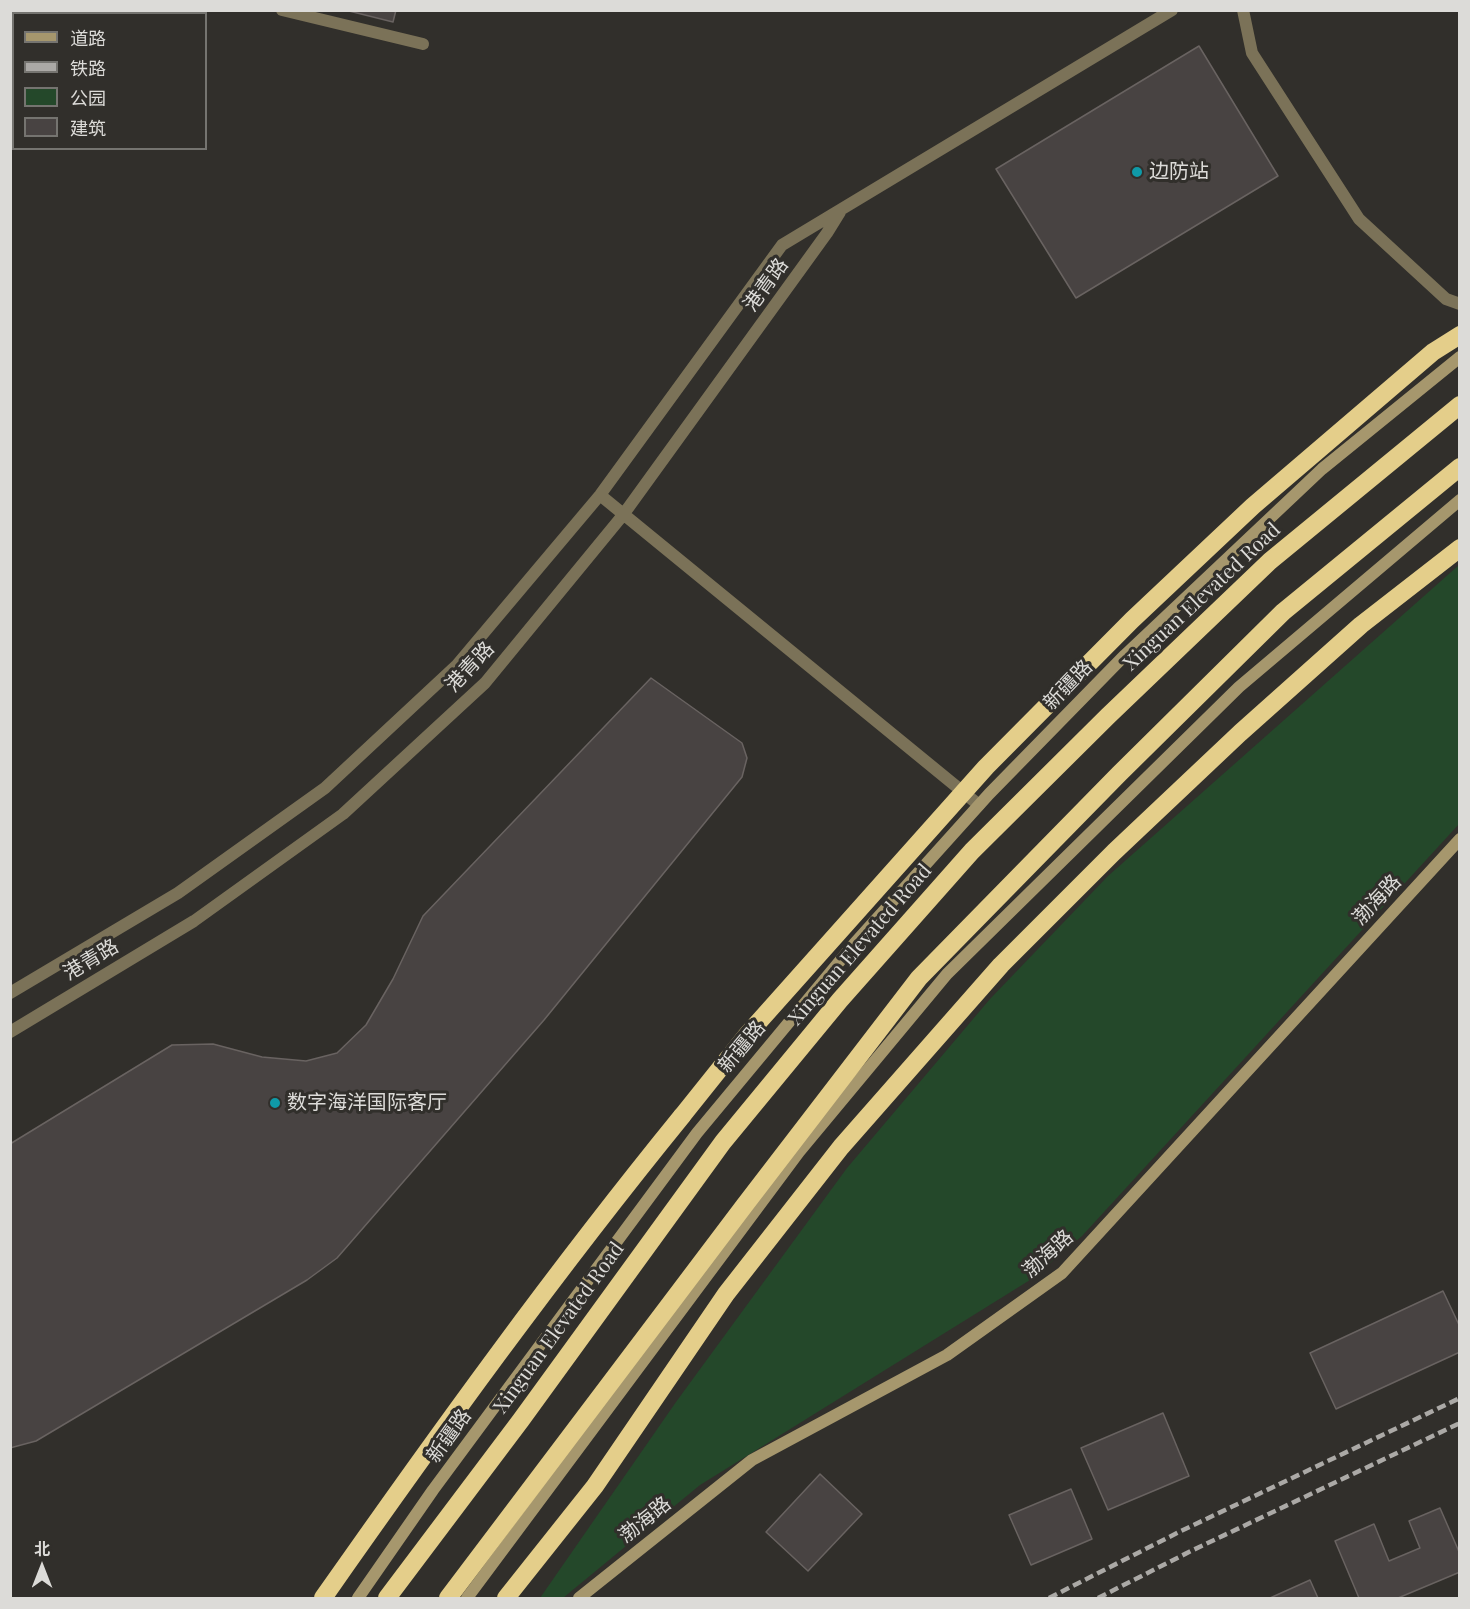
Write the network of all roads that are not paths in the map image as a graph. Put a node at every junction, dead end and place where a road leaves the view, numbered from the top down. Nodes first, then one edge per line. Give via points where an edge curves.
1 (282, 10) edge
2 (1172, 10) edge
3 (1243, 10) edge
4 (423, 44) dead end
5 (842, 209) junction
6 (1460, 304) edge
7 (1460, 335) edge
8 (1460, 357) edge
9 (1460, 405) edge
10 (1460, 467) edge
11 (600, 495) junction
12 (1460, 500) edge
13 (623, 515) junction
14 (1460, 548) edge
15 (980, 805) junction
16 (1460, 839) edge
17 (10, 993) edge
18 (10, 1032) edge
19 (323, 1599) edge
20 (358, 1599) edge
21 (387, 1599) edge
22 (448, 1599) edge
23 (467, 1599) edge
24 (506, 1599) edge
25 (579, 1599) edge

1 - 4 street
2 - 5 street, 港青路
3 - 6 street via 1252,53 1359,219 1446,299
5 - 11 street, 港青路 via 782,245
5 - 13 street, 港青路
7 - 19 highway, bridge via 1433,352 1254,506 1124,628 986,767 746,1036 629,1181 445,1425
8 - 15 main road, 新疆路 via 1322,469 1125,655
9 - 21 highway, Xinguan Elevated Road via 1270,561 972,851 840,1000 723,1142
10 - 22 highway via 1283,612 919,978
11 - 13 street
11 - 17 street, 港青路 via 456,666 325,788 178,893
12 - 23 main road via 1239,687 947,974 799,1152
13 - 15 street
13 - 18 street, 港青路 via 485,683 343,814 194,921
14 - 24 highway via 1361,625 1240,733 1001,965 841,1147 726,1294 595,1486
15 - 20 main road, 新疆路 via 854,944 697,1132 433,1490
16 - 25 main road, 渤海路 via 1062,1273 947,1355 752,1460

